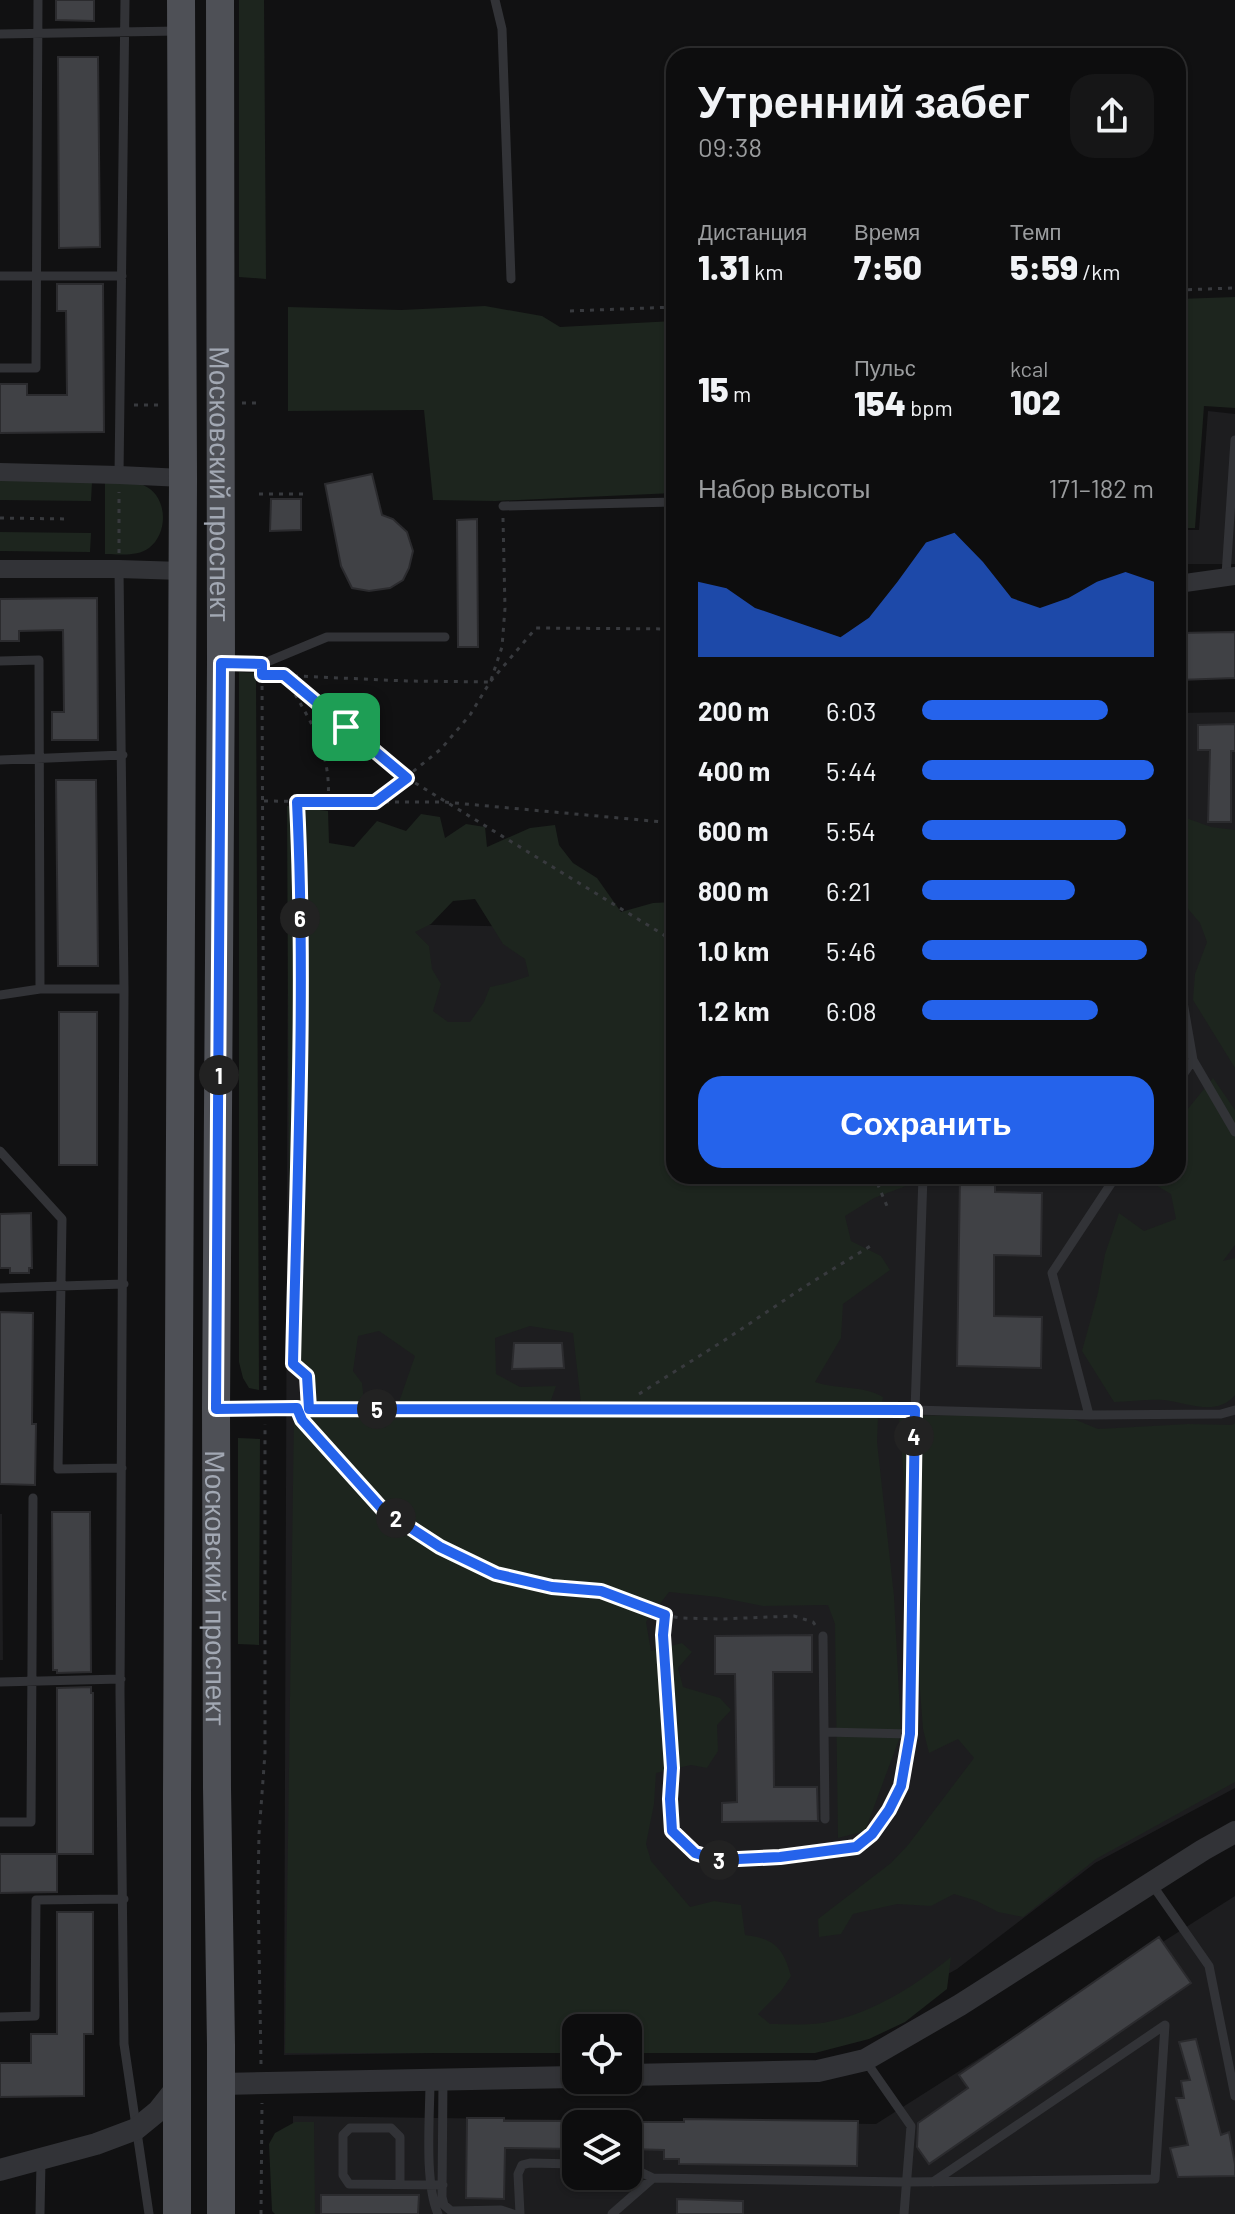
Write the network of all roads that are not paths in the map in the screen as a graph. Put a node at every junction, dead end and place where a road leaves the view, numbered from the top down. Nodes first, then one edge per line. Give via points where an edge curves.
1 (38, 0) edge
2 (125, 0) edge
3 (181, 0) edge
4 (220, 0) edge
5 (495, 0) edge
6 (181, 31) junction
7 (125, 32) junction
8 (38, 33) junction
9 (0, 34) edge
10 (0, 276) edge
11 (38, 276) junction
12 (122, 276) junction
13 (511, 279) dead end
14 (0, 368) edge
15 (1235, 440) edge
16 (0, 472) edge
17 (119, 475) junction
18 (221, 477) junction
19 (183, 478) junction
20 (666, 502) edge
21 (503, 506) road end
22 (0, 569) edge
23 (119, 569) junction
24 (220, 569) junction
25 (182, 571) junction
26 (1231, 576) edge
27 (1186, 583) edge
28 (445, 637) dead end
29 (0, 661) edge
30 (221, 663) junction
31 (123, 755) junction
32 (40, 759) junction
33 (0, 760) edge
34 (40, 989) junction
35 (124, 989) junction
36 (0, 995) edge
37 (1186, 1019) edge
38 (1193, 1060) junction
39 (1186, 1070) edge
40 (1235, 1132) edge
41 (0, 1151) edge
42 (923, 1184) edge
43 (1111, 1184) edge
44 (124, 1284) junction
45 (61, 1286) junction
46 (0, 1288) edge
47 (216, 1409) junction
48 (915, 1410) junction
49 (1235, 1410) edge
50 (1089, 1415) junction
51 (122, 1468) junction
52 (33, 1498) dead end
53 (823, 1636) road end
54 (121, 1679) junction
55 (32, 1681) junction
56 (0, 1682) edge
57 (825, 1732) junction
58 (825, 1819) dead end
59 (0, 1822) edge
60 (1235, 1832) edge
61 (1151, 1883) junction
62 (124, 1899) junction
63 (0, 2017) edge
64 (865, 2060) junction
65 (642, 2075) edge
66 (562, 2077) edge
67 (437, 2080) junction
68 (221, 2084) junction
69 (177, 2087) junction
70 (1235, 2096) edge
71 (136, 2129) junction
72 (41, 2161) junction
73 (562, 2164) edge
74 (0, 2170) edge
75 (642, 2173) edge
76 (653, 2178) junction
77 (906, 2182) junction
78 (933, 2182) junction
79 (400, 2184) junction
80 (431, 2184) junction
81 (443, 2185) junction
82 (40, 2214) edge
83 (149, 2214) edge
84 (177, 2214) edge
85 (221, 2214) edge
86 (438, 2214) edge
87 (513, 2214) edge
88 (520, 2214) edge
89 (612, 2214) edge
90 (904, 2214) edge

1 - 8 lane
2 - 7 lane
3 - 6 main road, Московский проспект
4 - 18 main road, Московский проспект
5 - 13 lane via 502,29
6 - 7 lane
6 - 19 main road, Московский проспект
7 - 8 lane
7 - 12 lane
8 - 9 lane
8 - 11 lane
10 - 11 lane
11 - 12 lane
11 - 14 lane via 36,368
12 - 17 lane
15 - 26 lane
16 - 17 street
17 - 19 street
18 - 19 main road
18 - 24 main road, Московский проспект
19 - 25 main road, Московский проспект
20 - 21 lane
22 - 23 street
23 - 25 street
23 - 31 lane
24 - 25 main road
24 - 30 main road, Московский проспект
25 - 69 main road, Московский проспект
26 - 27 street
28 - 30 lane via 327,637 262,664
29 - 32 lane via 39,660
30 - 47 main road, Московский проспект
31 - 32 lane
31 - 35 lane
32 - 33 lane
32 - 34 lane
34 - 35 lane
34 - 36 lane
35 - 44 lane
37 - 38 lane
38 - 39 lane
38 - 40 lane
41 - 45 lane via 62,1219
42 - 48 lane
43 - 50 lane via 1052,1273
44 - 45 lane
44 - 51 lane
45 - 46 lane
45 - 51 lane via 58,1469
47 - 48 lane
47 - 68 main road, Московский проспект
48 - 50 lane
48 - 57 lane via 910,1734
49 - 50 lane
51 - 54 lane
52 - 55 lane
53 - 57 lane
54 - 55 lane
54 - 62 lane
55 - 56 lane
55 - 59 lane via 31,1822
57 - 58 lane
60 - 61 street
61 - 64 street
61 - 70 lane via 1209,1966
62 - 63 lane via 36,1900 35,2016
62 - 71 lane via 124,2044
64 - 65 street via 818,2071
64 - 77 lane via 911,2126
66 - 67 street
67 - 68 street
67 - 80 lane
67 - 81 lane
68 - 69 main road
68 - 85 main road, Московский проспект
69 - 71 street
69 - 84 main road, Московский проспект
71 - 72 street
71 - 83 lane
72 - 74 street
72 - 82 lane
73 - 88 lane via 522,2165
75 - 76 lane
76 - 77 lane
76 - 89 lane
77 - 78 lane
77 - 90 lane
78 - 78 lane via 1155,2179 1165,2025 985,2147
79 - 79 lane via 349,2184 343,2175 343,2135 350,2128 391,2128 400,2137
79 - 80 lane
80 - 81 lane
80 - 86 lane
81 - 87 lane via 444,2205 451,2211

